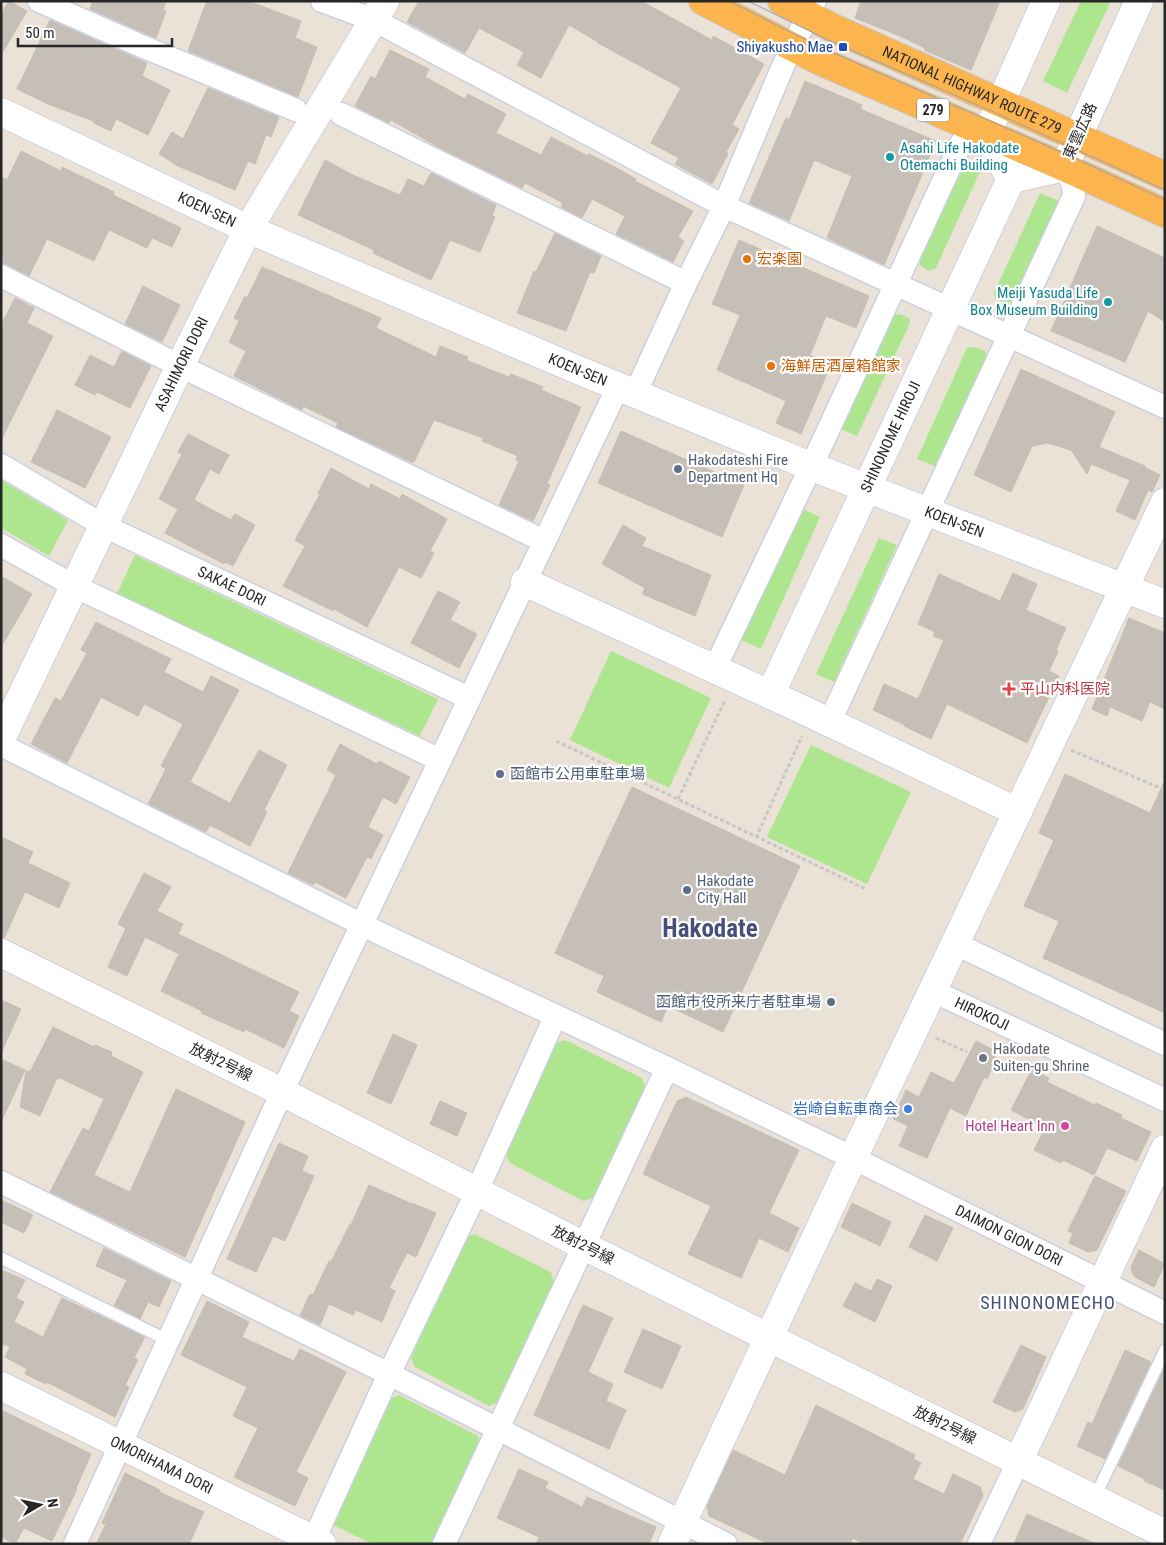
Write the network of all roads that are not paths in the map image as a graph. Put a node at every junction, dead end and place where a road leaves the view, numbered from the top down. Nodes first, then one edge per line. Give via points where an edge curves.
1 (39, 1) edge
2 (322, 1) edge
3 (703, 1) edge
4 (782, 1) edge
5 (1046, 1) edge
6 (1139, 1) edge
7 (812, 8) edge
8 (380, 11) edge
9 (793, 47) junction
10 (1001, 102) junction
11 (296, 110) dead end
12 (1, 112) edge
13 (342, 114) dead end
14 (984, 132) junction
15 (1078, 136) junction
16 (1064, 167) junction
17 (1165, 176) edge
18 (1011, 179) junction
19 (724, 206) junction
20 (1165, 213) edge
21 (248, 228) junction
22 (1, 276) edge
23 (686, 283) junction
24 (896, 284) junction
25 (950, 308) junction
26 (1008, 335) junction
27 (180, 366) junction
28 (627, 391) junction
29 (1165, 407) edge
30 (1, 465) edge
31 (810, 466) junction
32 (867, 488) junction
33 (1165, 502) edge
34 (927, 512) junction
35 (104, 526) junction
36 (544, 541) junction
37 (1, 545) edge
38 (525, 582) junction
39 (74, 586) junction
40 (1124, 588) junction
41 (1165, 604) edge
42 (724, 674) junction
43 (770, 695) junction
44 (469, 698) junction
45 (829, 723) junction
46 (1, 739) edge
47 (1, 745) edge
48 (440, 760) junction
49 (1018, 812) junction
50 (363, 924) junction
51 (956, 944) junction
52 (1, 953) edge
53 (933, 991) junction
54 (555, 1017) junction
55 (1165, 1044) edge
56 (667, 1068) junction
57 (282, 1092) junction
58 (1165, 1100) edge
59 (1165, 1149) edge
60 (853, 1158) junction
61 (1, 1182) edge
62 (477, 1191) junction
63 (584, 1246) junction
64 (1, 1258) edge
65 (196, 1279) junction
66 (1103, 1281) junction
67 (1165, 1313) edge
68 (769, 1337) junction
69 (168, 1341) junction
70 (1165, 1350) edge
71 (389, 1374) junction
72 (1, 1386) edge
73 (498, 1429) junction
74 (121, 1445) junction
75 (1018, 1462) junction
76 (1094, 1499) junction
77 (677, 1533) edge
78 (1165, 1534) edge
79 (316, 1542) edge
80 (75, 1544) edge
81 (444, 1544) edge
82 (726, 1544) edge
83 (979, 1544) edge

1 - 11 street
2 - 8 street
3 - 9 highway, 279
4 - 7 highway, NATIONAL HIGHWAY ROUTE 279 / 279
5 - 10 street
6 - 15 street, 東雲広路
7 - 9 street
7 - 10 highway, NATIONAL HIGHWAY ROUTE 279 / 279 via 833,28
8 - 19 street
8 - 21 street, ASAHIMORI DORI
9 - 14 highway, 279
9 - 19 street
10 - 14 street
10 - 15 highway, NATIONAL HIGHWAY ROUTE 279 / 279
12 - 21 street, KOEN-SEN
13 - 23 street
14 - 16 highway, 279
14 - 18 street
14 - 24 street via 961,143
15 - 16 street, 東雲広路
15 - 17 highway, NATIONAL HIGHWAY ROUTE 279 / 279
16 - 18 street, 東雲広路
16 - 20 highway, 279
16 - 26 street via 1073,184 1074,196
18 - 25 street, SHINONOME HIROJI
19 - 23 street
19 - 24 street
21 - 27 street, ASAHIMORI DORI
21 - 28 street, KOEN-SEN
22 - 27 street
23 - 28 street
24 - 25 street
24 - 31 street
25 - 26 street
25 - 32 street, SHINONOME HIROJI
26 - 29 street
26 - 34 street
27 - 35 street, ASAHIMORI DORI
27 - 36 street
28 - 31 street, KOEN-SEN
28 - 36 street
30 - 35 street, SAKAE DORI
31 - 32 street, KOEN-SEN
31 - 42 street
32 - 34 street, KOEN-SEN
32 - 43 street, SHINONOME HIROJI
33 - 40 street
34 - 40 street, KOEN-SEN
34 - 45 street
35 - 39 street, ASAHIMORI DORI
35 - 44 street, SAKAE DORI
36 - 38 street
37 - 39 street
38 - 42 street
38 - 44 street
39 - 46 street, ASAHIMORI DORI
39 - 48 street
40 - 41 street, KOEN-SEN
40 - 49 street
42 - 43 street
43 - 45 street
44 - 48 street
45 - 49 street
47 - 50 street, DAIMON GION DORI
48 - 50 street
49 - 51 street
50 - 54 street, DAIMON GION DORI
50 - 57 street
51 - 53 street
51 - 55 street
52 - 57 street, 放射2号線
53 - 58 street, HIROKOJI
53 - 60 street
54 - 56 street, DAIMON GION DORI
54 - 62 street
56 - 60 street, DAIMON GION DORI
56 - 63 street
57 - 62 street, 放射2号線
57 - 65 street
59 - 66 street
60 - 66 street, DAIMON GION DORI
60 - 68 street
61 - 65 street
62 - 63 street, 放射2号線
62 - 71 street
63 - 68 street, 放射2号線
63 - 73 street
64 - 69 lane
65 - 69 street
65 - 71 street
66 - 67 street, DAIMON GION DORI
66 - 75 street
68 - 75 street, 放射2号線
68 - 77 street
69 - 74 street
70 - 76 lane
71 - 73 street
71 - 79 street
72 - 74 street, OMORIHAMA DORI
73 - 77 street
73 - 81 street
74 - 79 street, OMORIHAMA DORI
74 - 80 street
75 - 76 street, 放射2号線
75 - 83 street
76 - 78 street, 放射2号線
77 - 82 street

